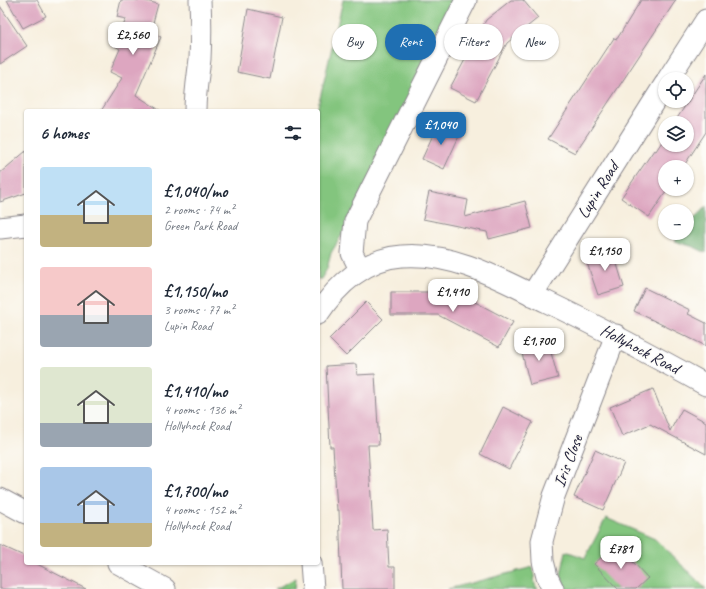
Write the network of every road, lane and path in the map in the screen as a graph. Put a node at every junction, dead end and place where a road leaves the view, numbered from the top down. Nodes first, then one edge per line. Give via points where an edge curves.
1 (200, 0) edge
2 (466, 0) edge
3 (706, 20) edge
4 (673, 72) edge
5 (658, 95) edge
6 (196, 109) edge
7 (24, 225) edge
8 (0, 228) edge
9 (355, 274) junction
10 (320, 293) edge
11 (532, 295) junction
12 (320, 312) edge
13 (616, 335) junction
14 (706, 385) edge
15 (0, 499) edge
16 (24, 512) edge
17 (122, 565) edge
18 (311, 565) edge
19 (166, 589) edge
20 (312, 589) edge
21 (553, 589) edge

1 - 6 street via 200,61 195,94
2 - 9 street via 355,221 352,253
3 - 4 street
5 - 11 street, Lupin Road
7 - 8 street
9 - 10 street, Hollyhock Road via 329,292
9 - 11 street, Hollyhock Road via 371,263 402,256 432,257 468,265
9 - 12 street, Hollyhock Road
11 - 13 street, Hollyhock Road
13 - 14 street, Hollyhock Road
13 - 21 street, Iris Close via 554,496 542,541 543,561
15 - 16 street
17 - 19 street
18 - 20 street

